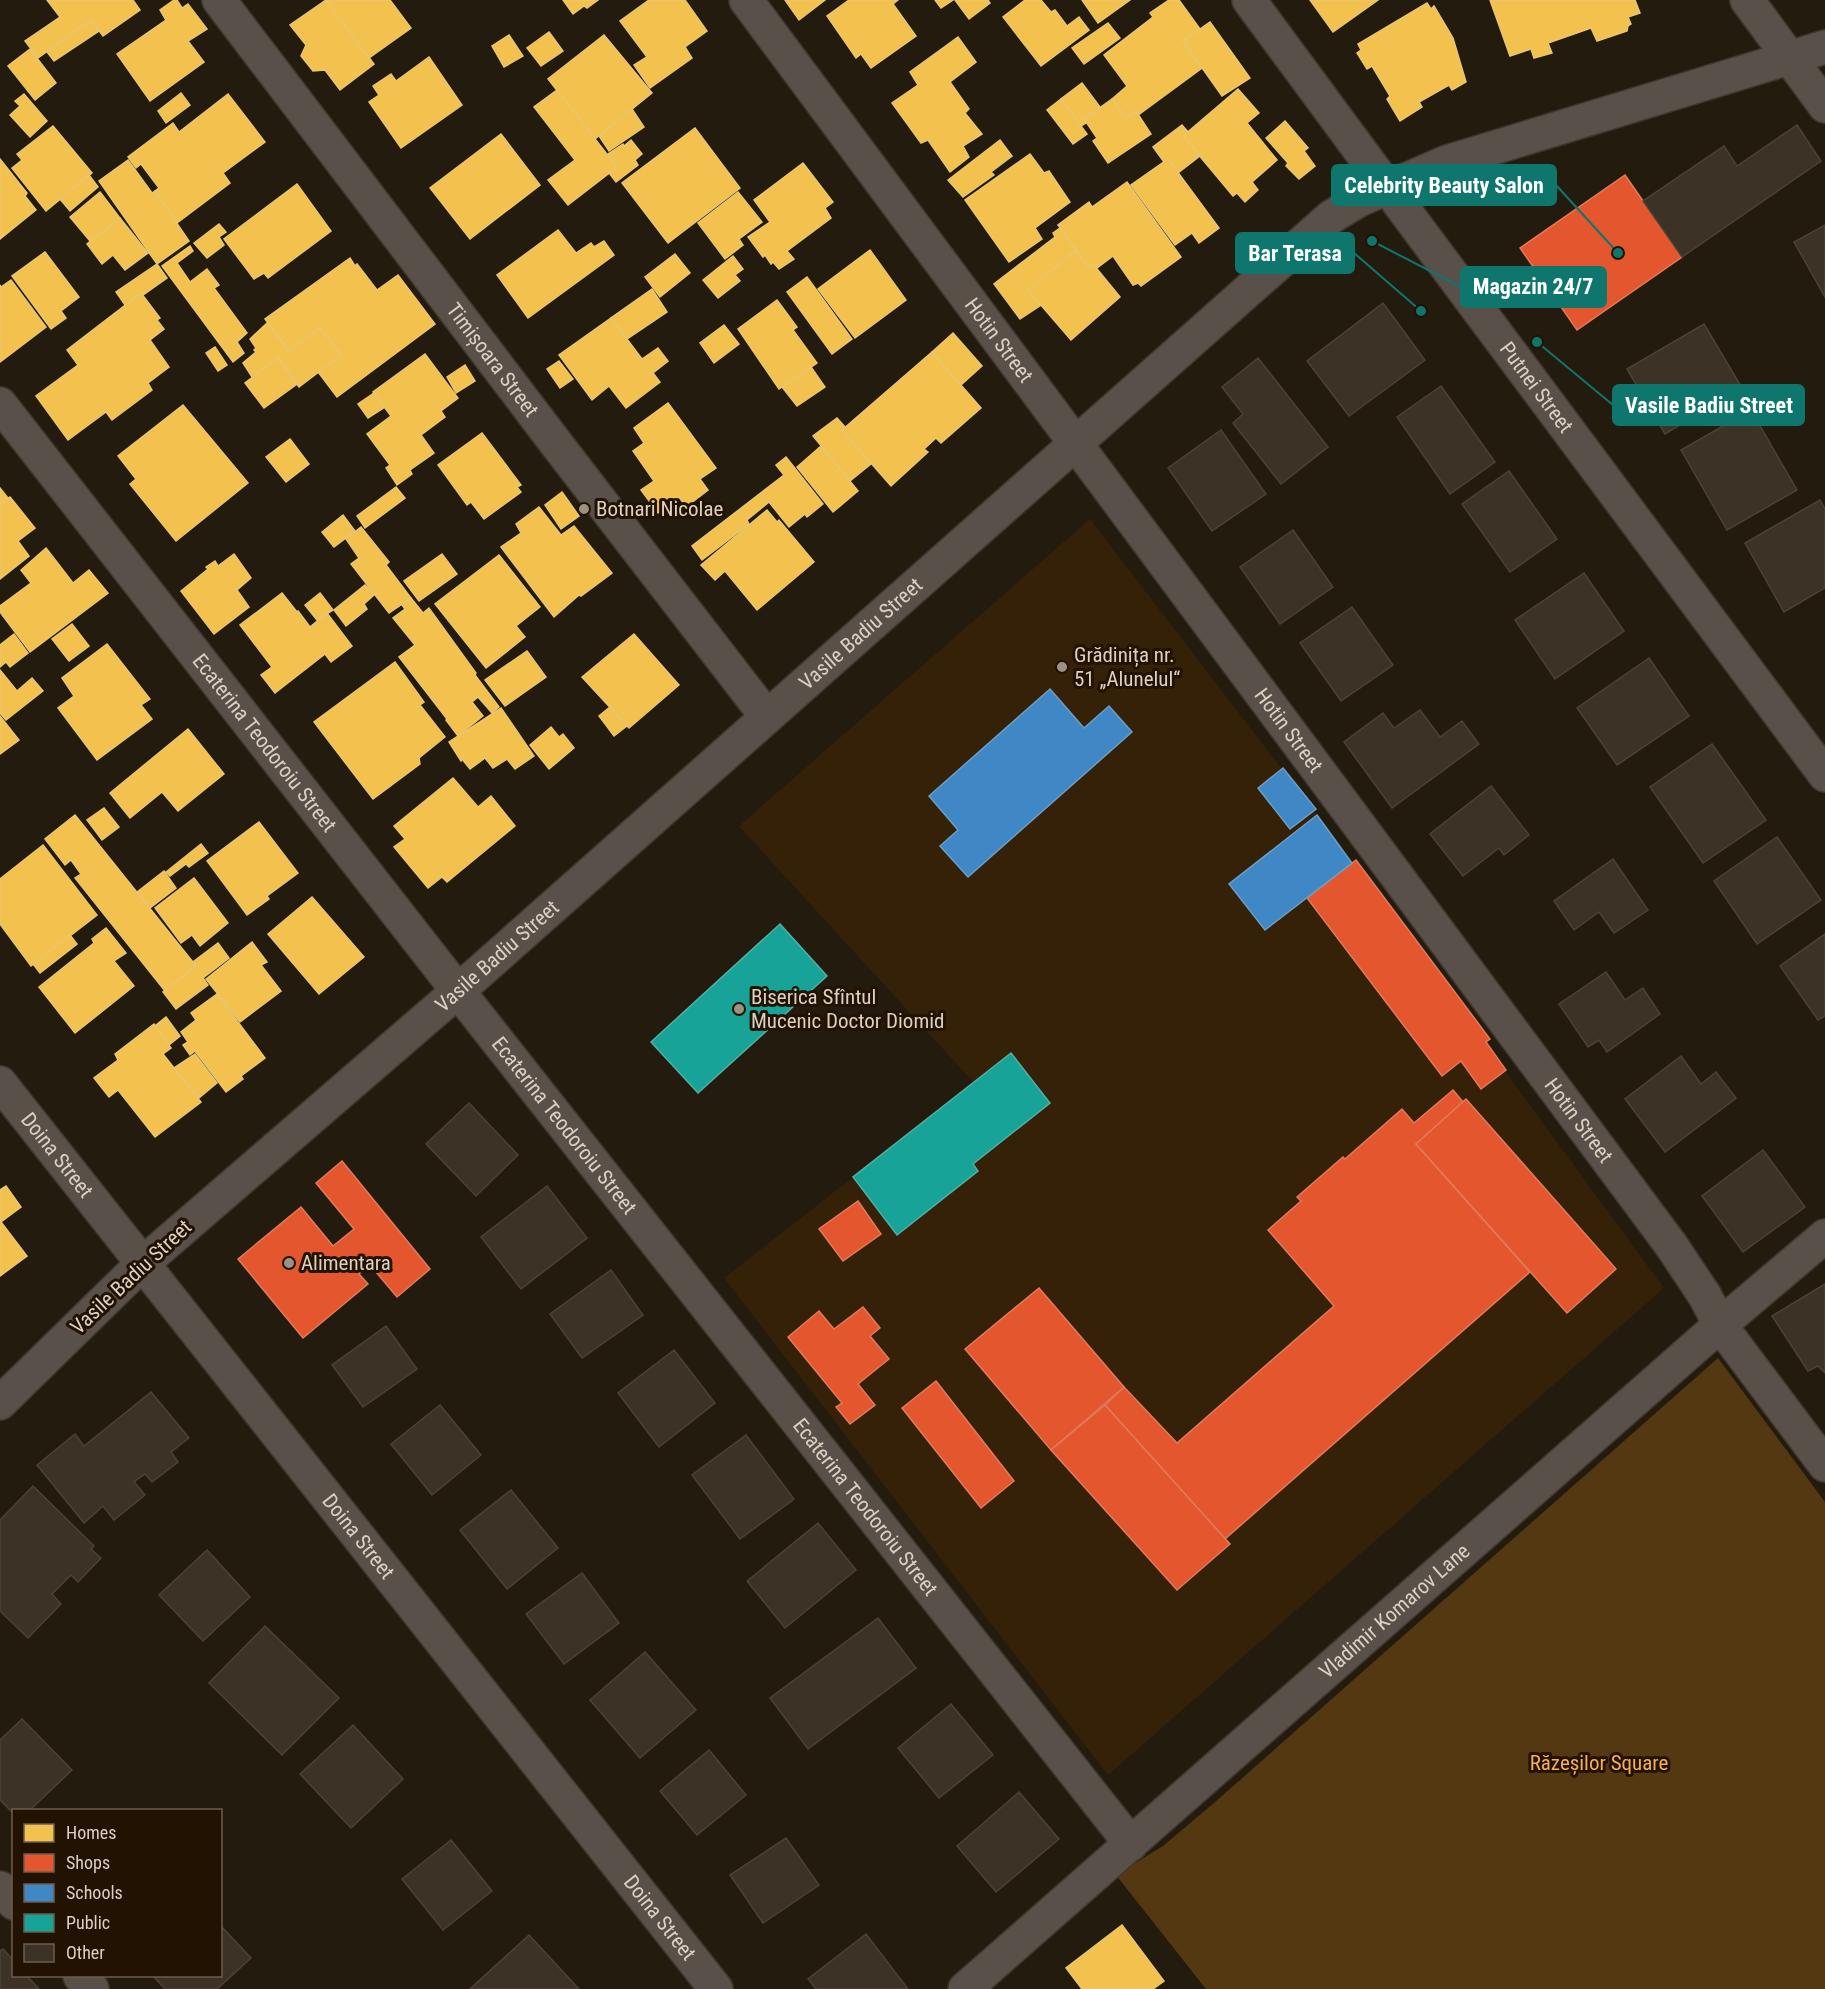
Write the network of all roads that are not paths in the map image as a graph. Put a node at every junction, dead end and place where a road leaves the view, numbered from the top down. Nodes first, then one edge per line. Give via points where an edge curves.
1 (219, 0) edge
2 (746, 0) edge
3 (1249, 0) edge
4 (1747, 0) edge
5 (1825, 47) edge
6 (1789, 58) junction
7 (1825, 106) edge
8 (1387, 187) junction
9 (0, 404) edge
10 (1076, 442) junction
11 (767, 717) junction
12 (1825, 775) edge
13 (458, 991) junction
14 (0, 1083) edge
15 (1825, 1236) edge
16 (141, 1264) junction
17 (1720, 1325) junction
18 (0, 1403) edge
19 (1825, 1465) edge
20 (1131, 1844) junction
21 (0, 1888) edge
22 (12, 1901) edge
23 (81, 1977) edge
24 (92, 1989) edge
25 (716, 1989) edge
26 (965, 1989) edge

1 - 11 street, Timișoara Street
2 - 10 street, Hotin Street
3 - 8 street, Putnei Street
4 - 6 street
5 - 6 street, Vasile Badiu Street
6 - 7 street
6 - 8 street, Vasile Badiu Street via 1447,162
8 - 10 street, Vasile Badiu Street via 1331,217
8 - 12 street, Putnei Street
9 - 13 street, Ecaterina Teodoroiu Street
10 - 11 street, Vasile Badiu Street
10 - 17 street, Hotin Street via 1688,1267
11 - 13 street, Vasile Badiu Street
13 - 16 street, Vasile Badiu Street
13 - 20 street, Ecaterina Teodoroiu Street
14 - 16 street, Doina Street
15 - 17 street, Vladimir Komarov Lane
16 - 18 street, Vasile Badiu Street
16 - 25 street, Doina Street
17 - 19 street, Hotin Street
17 - 20 street, Vladimir Komarov Lane
20 - 26 street, Vladimir Komarov Lane
21 - 22 street
23 - 24 street

